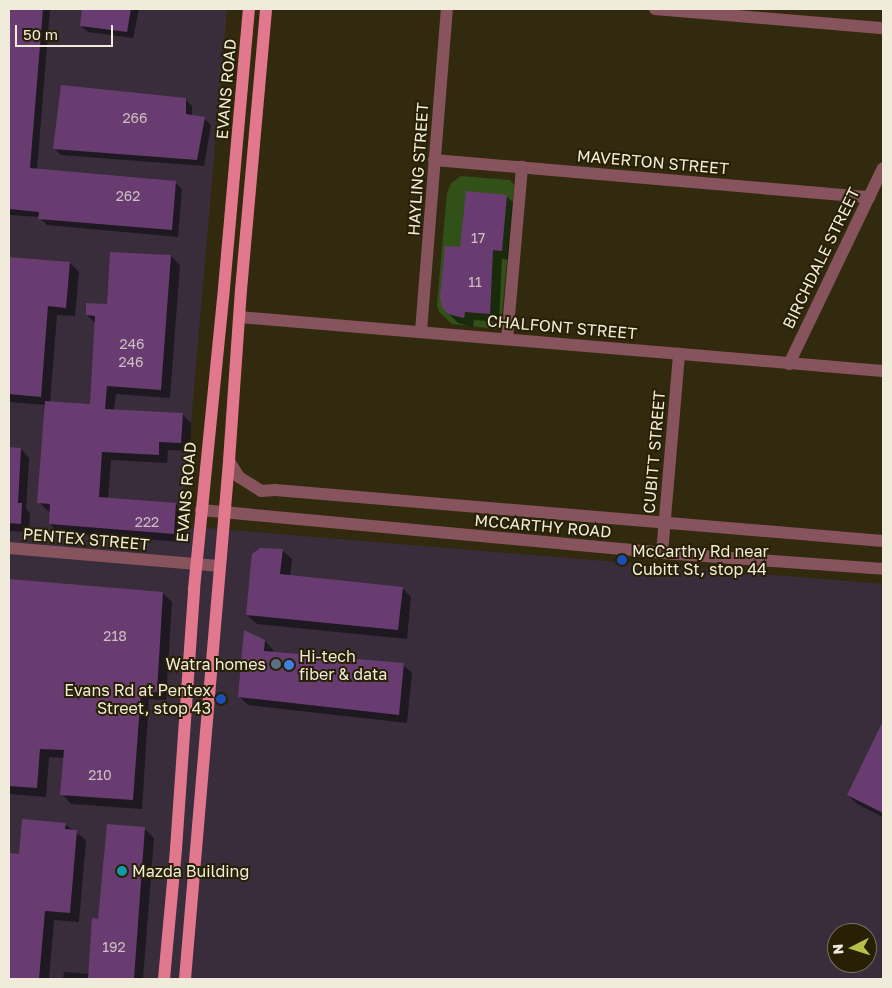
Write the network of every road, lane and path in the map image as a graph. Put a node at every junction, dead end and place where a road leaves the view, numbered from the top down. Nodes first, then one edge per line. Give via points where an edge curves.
1 (249, 9) edge
2 (266, 9) edge
3 (447, 9) edge
4 (655, 9) edge
5 (883, 28) edge
6 (434, 160) junction
7 (522, 167) junction
8 (883, 168) edge
9 (869, 197) junction
10 (239, 317) junction
11 (421, 331) junction
12 (507, 339) junction
13 (679, 354) junction
14 (789, 364) junction
15 (883, 372) edge
16 (229, 461) junction
17 (201, 510) junction
18 (225, 511) junction
19 (665, 522) junction
20 (883, 541) edge
21 (9, 548) edge
22 (662, 552) junction
23 (196, 564) junction
24 (220, 566) junction
25 (883, 569) edge
26 (164, 979) edge
27 (185, 979) edge

1 - 17 main road, EVANS ROAD
2 - 10 main road, EVANS ROAD
3 - 6 street, HAYLING STREET
4 - 5 street
6 - 7 street, MAVERTON STREET
6 - 11 street, HAYLING STREET
7 - 9 street, MAVERTON STREET
7 - 12 street
8 - 9 street, BIRCHDALE STREET
9 - 14 street, BIRCHDALE STREET
10 - 11 street, CHALFONT STREET
10 - 16 main road, EVANS ROAD
11 - 12 street, CHALFONT STREET
12 - 13 street, CHALFONT STREET
13 - 14 street, CHALFONT STREET
13 - 19 street, CUBITT STREET
14 - 15 street, CHALFONT STREET
16 - 18 main road, EVANS ROAD
16 - 19 street, MCCARTHY ROAD via 239,476 261,491
17 - 18 street, MCCARTHY ROAD
17 - 23 main road, EVANS ROAD
18 - 22 street, MCCARTHY ROAD
18 - 24 main road, EVANS ROAD
19 - 20 street, MCCARTHY ROAD
19 - 22 street, CUBITT STREET
21 - 23 street, PENTEX STREET
22 - 25 street, MCCARTHY ROAD
23 - 24 street, PENTEX STREET
23 - 26 main road, EVANS ROAD
24 - 27 main road, EVANS ROAD

